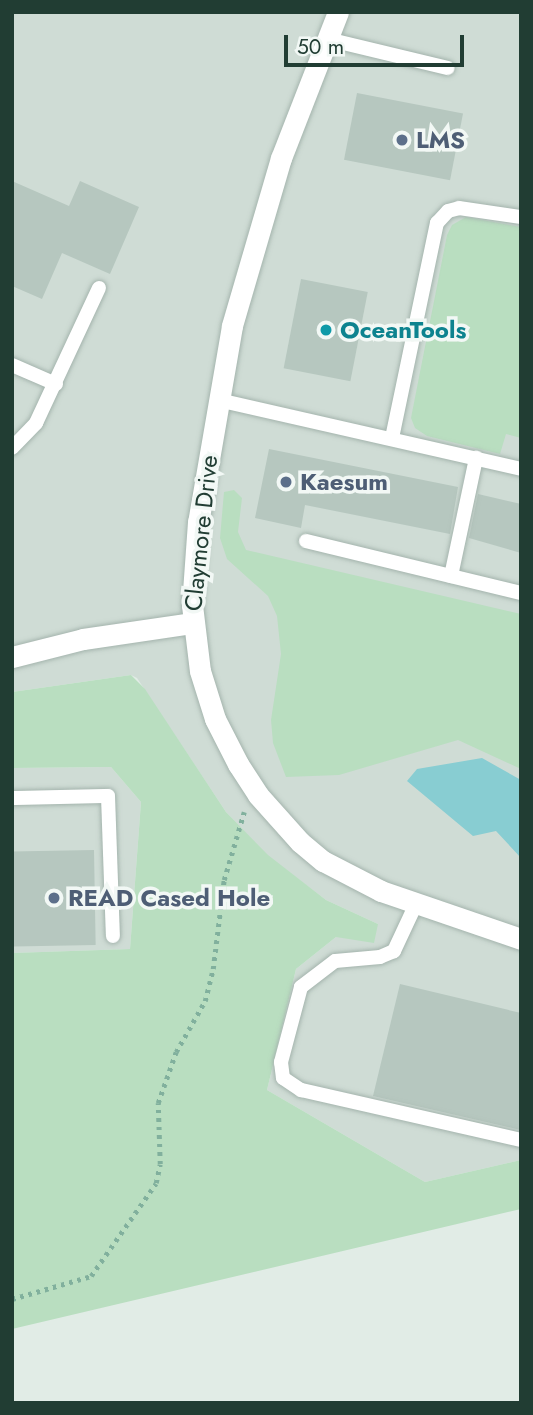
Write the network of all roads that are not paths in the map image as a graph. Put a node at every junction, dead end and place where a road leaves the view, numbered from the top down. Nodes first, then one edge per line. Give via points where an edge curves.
1 (338, 12) edge
2 (327, 39) junction
3 (448, 68) dead end
4 (521, 217) edge
5 (99, 288) dead end
6 (12, 365) edge
7 (55, 384) junction
8 (218, 400) junction
9 (392, 438) junction
10 (12, 449) edge
11 (477, 458) junction
12 (521, 470) edge
13 (306, 541) dead end
14 (451, 576) junction
15 (521, 593) edge
16 (193, 623) junction
17 (12, 657) edge
18 (12, 798) edge
19 (415, 906) junction
20 (113, 936) dead end
21 (521, 939) edge
22 (521, 1140) edge

1 - 2 street, Claymore Drive
2 - 3 lane
2 - 8 street, Claymore Drive via 260,224 237,304
4 - 9 lane via 459,208 448,211 438,223
5 - 7 lane
6 - 7 lane
7 - 10 lane via 36,423
8 - 9 lane
8 - 16 street, Claymore Drive via 198,522
9 - 11 lane
11 - 12 lane
11 - 14 lane
13 - 14 lane
14 - 15 lane
16 - 17 street via 83,639
16 - 19 street, Claymore Drive via 200,671 215,719 258,795 279,821 324,861
18 - 20 lane via 108,796
19 - 21 street, Claymore Drive
19 - 22 lane via 394,951 380,957 335,961 301,987 281,1062 283,1078 301,1090

